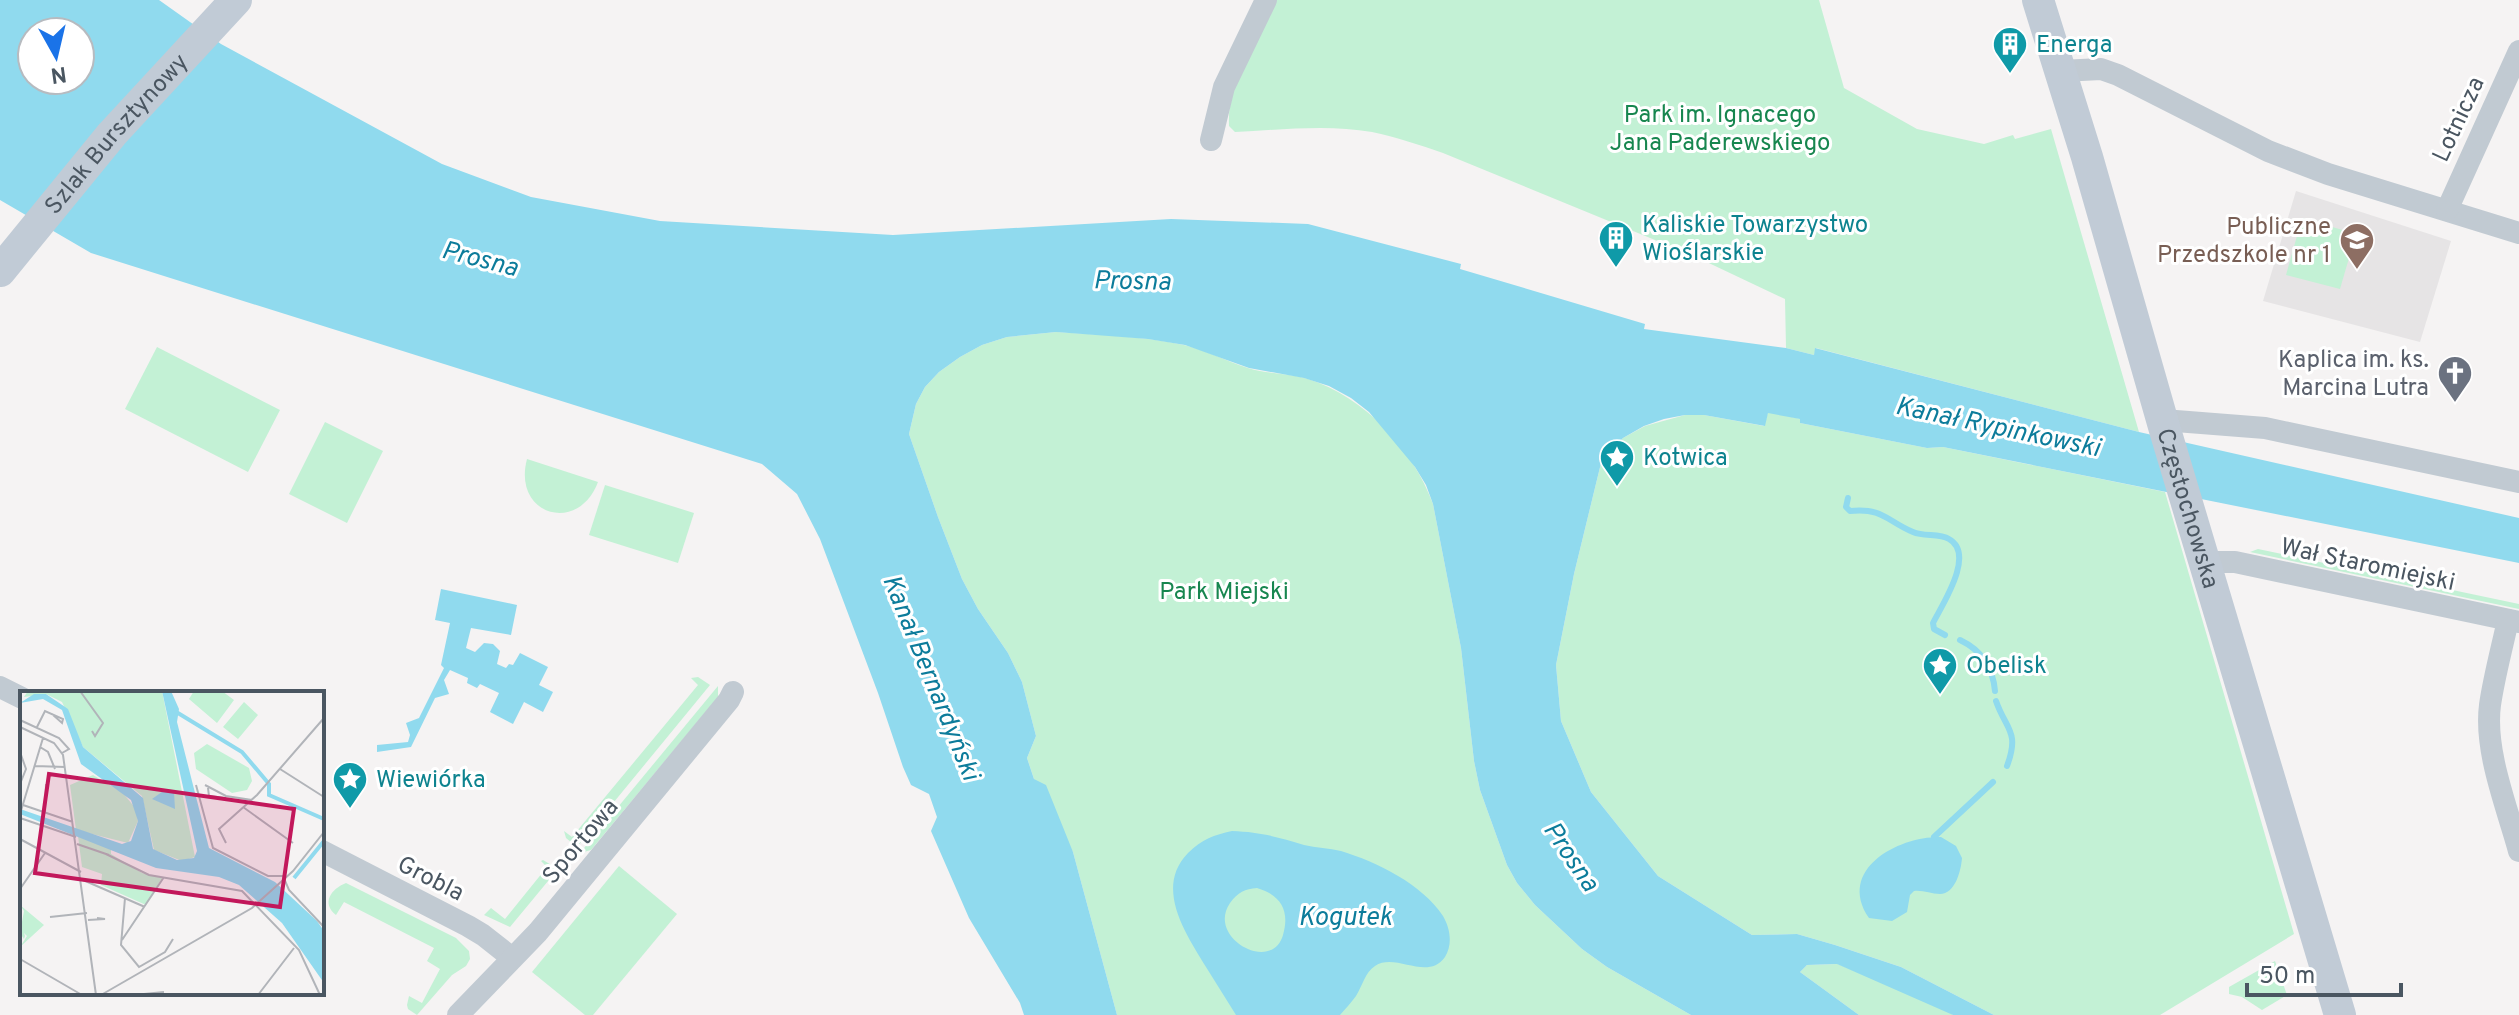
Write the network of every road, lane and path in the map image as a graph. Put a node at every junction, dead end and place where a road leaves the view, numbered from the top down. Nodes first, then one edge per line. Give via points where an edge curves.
1 (1266, 0) edge
2 (2038, 0) edge
3 (232, 4) edge
4 (2519, 51) edge
5 (2061, 71) junction
6 (1211, 140) dead end
7 (2447, 210) junction
8 (2519, 233) edge
9 (9, 259) edge
10 (2164, 425) junction
11 (2519, 482) edge
12 (2206, 565) junction
13 (2514, 621) edge
14 (0, 687) edge
15 (733, 692) dead end
16 (20, 697) edge
17 (2519, 851) edge
18 (324, 852) edge
19 (512, 958) junction
20 (458, 1015) edge
21 (2340, 1015) edge

1 - 6 street via 1224,87
2 - 5 street, Częstochowska
3 - 9 street, Szlak Bursztynowy via 112,134
4 - 7 street, Lotnicza
5 - 7 street via 2101,69 2118,75 2268,151
5 - 10 street, Częstochowska
7 - 8 street
10 - 11 street via 2265,428
10 - 12 street, Częstochowska
12 - 13 street, Wał Staromiejski via 2235,562
12 - 21 street, Częstochowska
13 - 17 street via 2490,706 2490,725
14 - 16 street
15 - 19 street, Sportowa via 587,874
18 - 19 street, Grobla via 468,926
19 - 20 street, Sportowa

